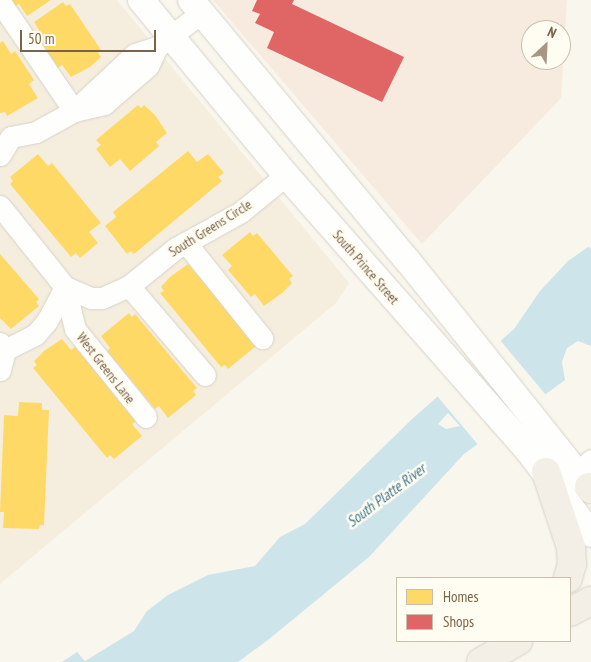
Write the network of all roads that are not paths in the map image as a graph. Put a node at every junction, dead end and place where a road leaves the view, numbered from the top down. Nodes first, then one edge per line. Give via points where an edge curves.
1 (141, 0) edge
2 (0, 2) edge
3 (196, 6) edge
4 (164, 42) junction
5 (74, 111) junction
6 (4, 141) edge
7 (286, 175) junction
8 (0, 206) edge
9 (186, 243) junction
10 (129, 286) junction
11 (65, 287) junction
12 (262, 338) dead end
13 (2, 354) edge
14 (205, 375) dead end
15 (146, 417) dead end
16 (537, 441) junction
17 (546, 472) junction
18 (588, 480) edge
19 (591, 534) edge
20 (568, 577) edge
21 (591, 601) edge
22 (571, 611) edge
23 (516, 642) edge
24 (480, 662) edge

1 - 4 street, South Prince Street
2 - 5 street
3 - 4 street
3 - 16 street, South Prince Street via 449,312
4 - 5 street via 135,54
4 - 7 street, South Prince Street
5 - 6 street via 36,132
7 - 9 street, South Greens Circle via 241,212
7 - 16 street, South Prince Street via 424,332
8 - 11 street, South Greens Circle
9 - 10 street, South Greens Circle
9 - 12 street
10 - 11 street, South Greens Circle via 102,298 91,298
10 - 14 street
11 - 13 street via 36,334
11 - 15 street, West Greens Lane via 75,328
16 - 17 street, South Prince Street
16 - 18 street, South Prince Street
17 - 19 street, South Prince Street
17 - 20 highway via 571,547 572,564
21 - 22 highway
23 - 24 highway

